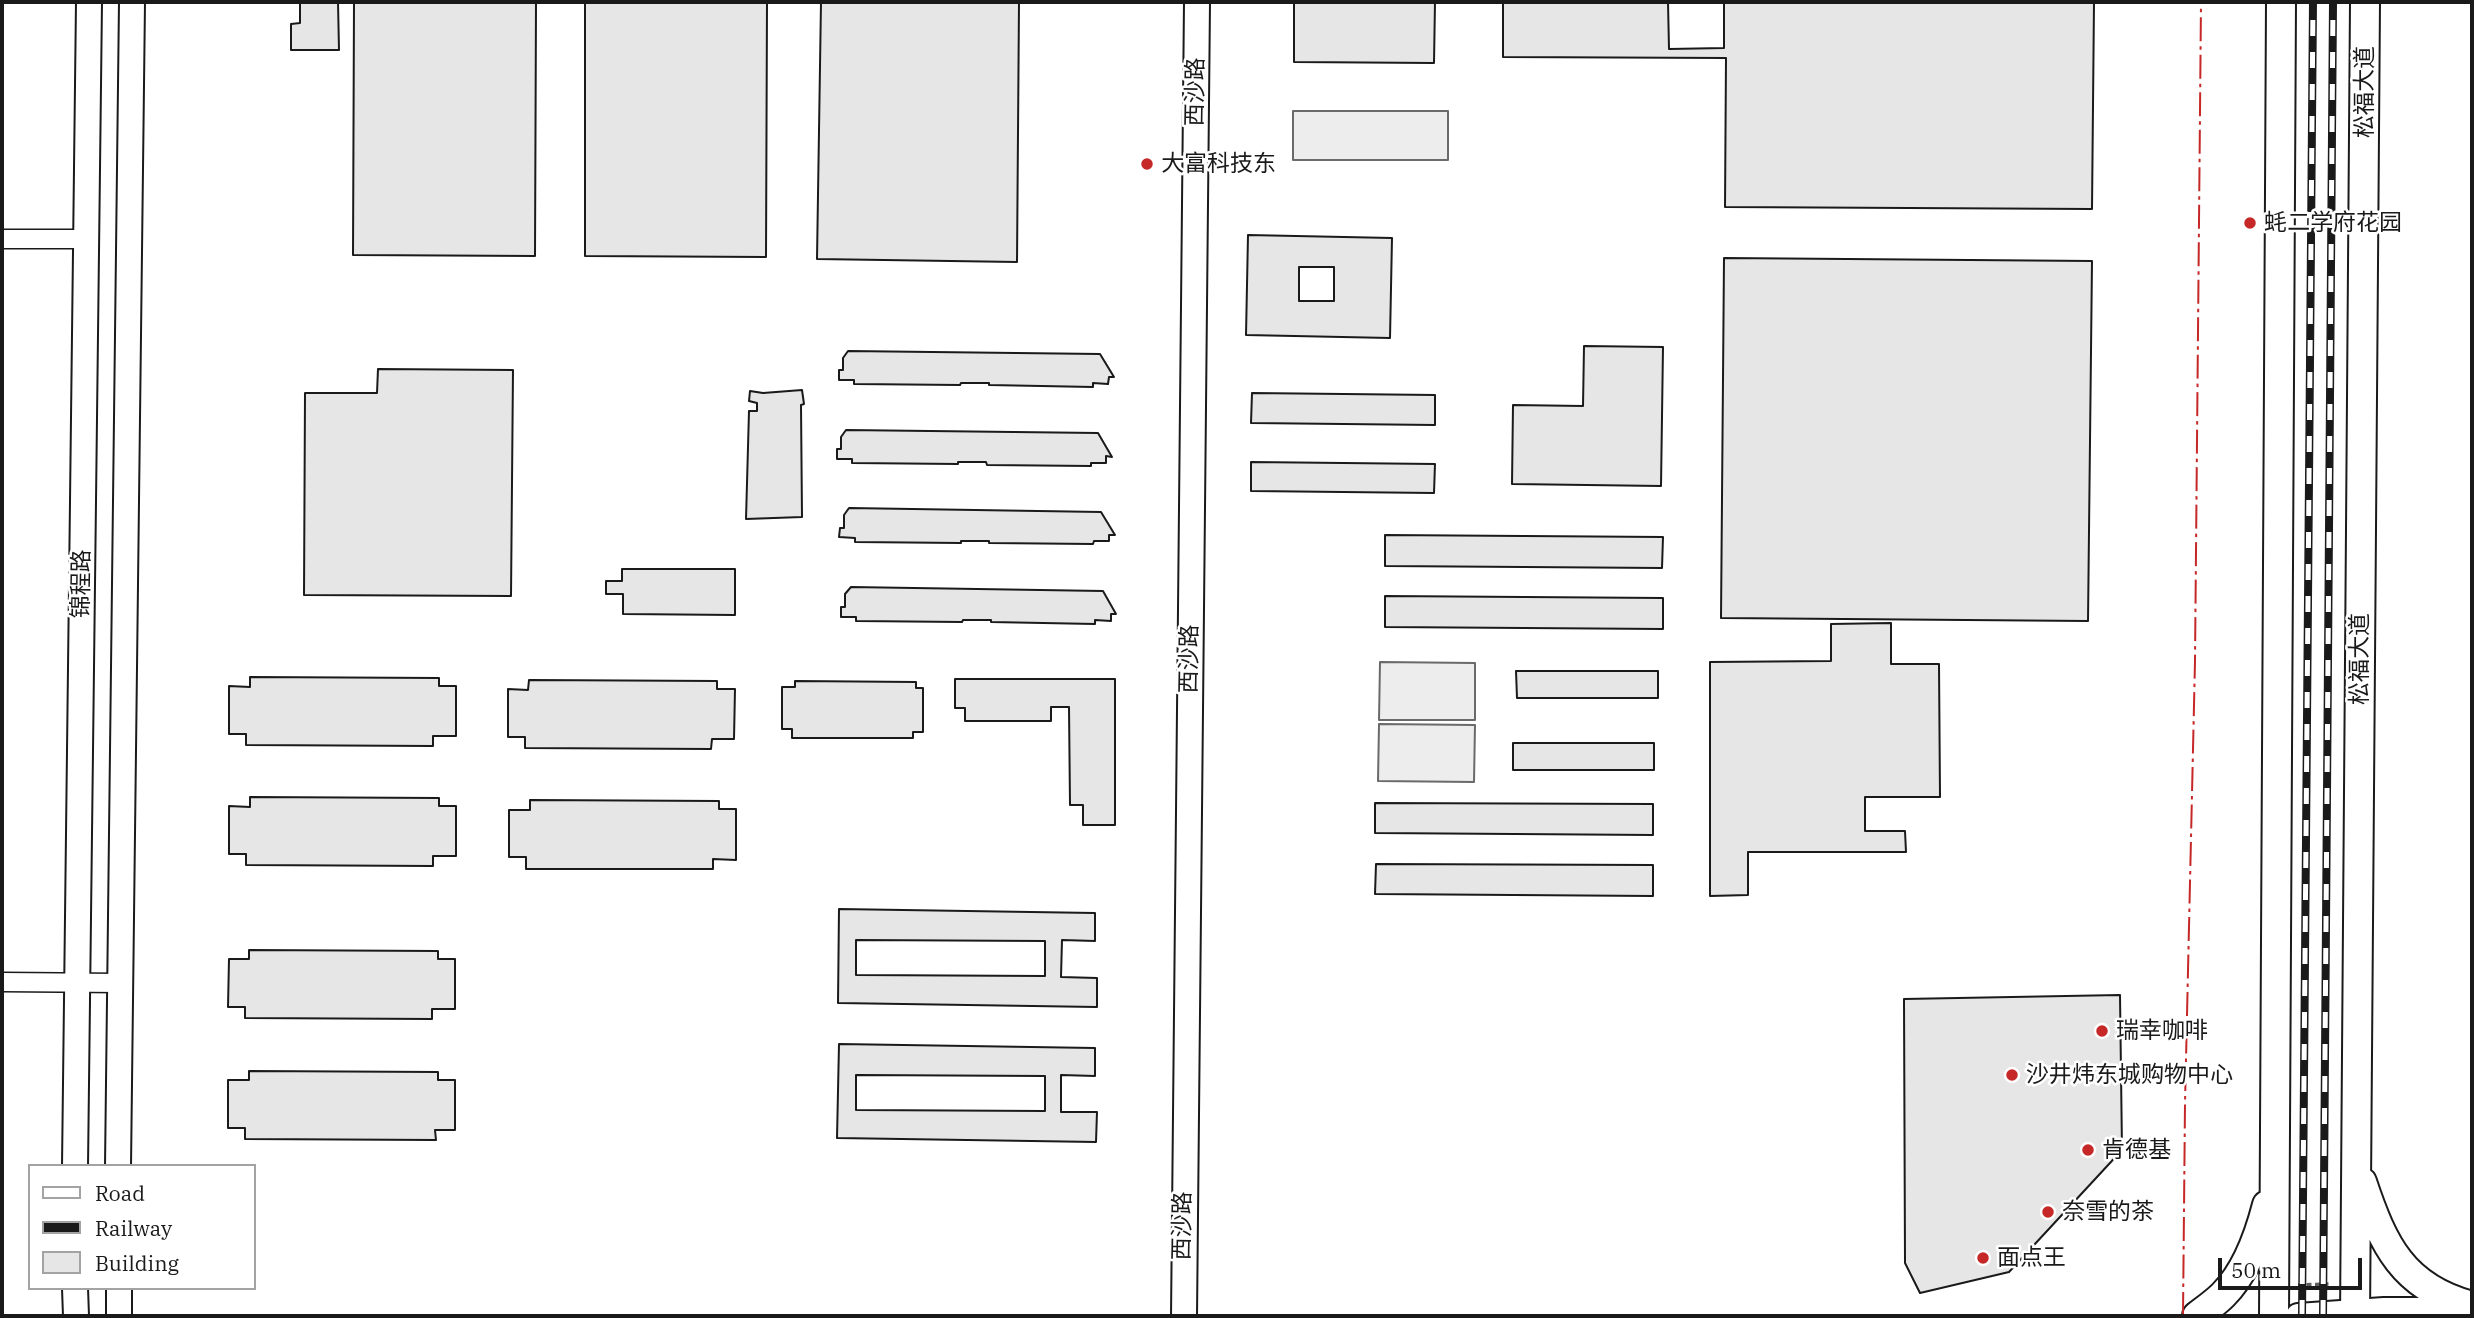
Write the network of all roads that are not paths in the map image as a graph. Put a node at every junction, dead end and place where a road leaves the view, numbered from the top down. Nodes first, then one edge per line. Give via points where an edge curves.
1 (89, 2) edge
2 (132, 2) edge
3 (1197, 2) edge
4 (2281, 2) edge
5 (2365, 2) edge
6 (2, 239) edge
7 (86, 240) junction
8 (2, 982) edge
9 (77, 983) junction
10 (120, 983) junction
11 (75, 1164) edge
12 (118, 1164) edge
13 (2356, 1166) junction
14 (2275, 1171) junction
15 (75, 1290) edge
16 (119, 1290) edge
17 (2472, 1308) edge
18 (2355, 1314) edge
19 (76, 1316) edge
20 (120, 1316) edge
21 (1184, 1316) edge
22 (2197, 1316) edge
23 (2274, 1316) edge
24 (2298, 1316) edge

1 - 7 main road, 锦程路
2 - 10 main road, 锦程路
3 - 21 main road, 西沙路
4 - 14 main road
5 - 13 main road, 松福大道
6 - 7 street
7 - 9 main road, 锦程路
8 - 9 street
9 - 10 street
9 - 11 main road, 锦程路
10 - 12 main road, 锦程路
13 - 17 main road via 2383,1236 2403,1267 2421,1284
13 - 18 main road, 松福大道
14 - 22 main road via 2264,1217 2241,1271 2224,1294
14 - 23 main road
15 - 19 main road
16 - 20 main road
17 - 18 main road
18 - 24 main road

